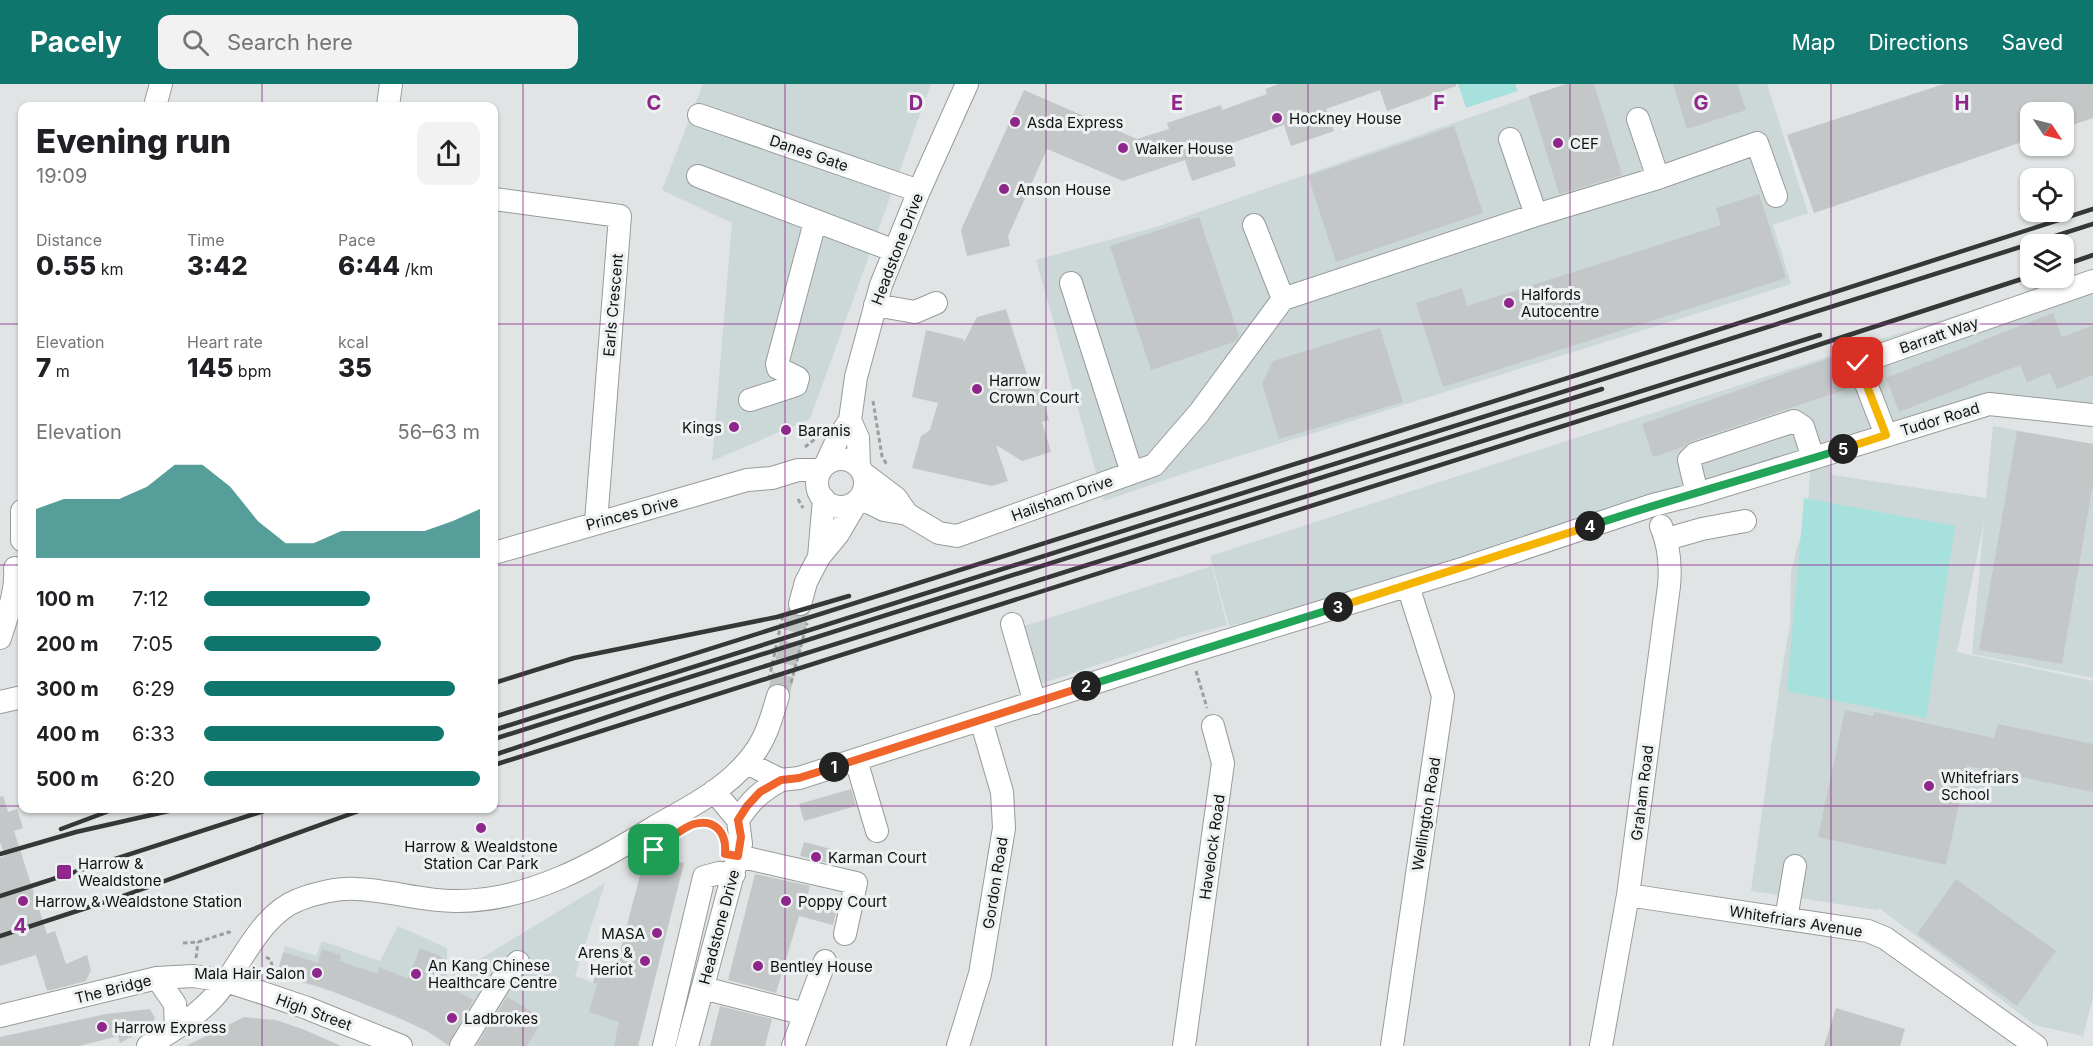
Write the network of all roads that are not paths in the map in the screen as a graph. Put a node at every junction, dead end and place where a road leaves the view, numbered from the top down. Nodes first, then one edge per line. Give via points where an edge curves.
1 (161, 84) edge
2 (391, 84) edge
3 (967, 84) edge
4 (156, 102) edge
5 (389, 102) edge
6 (699, 115) dead end
7 (1638, 119) dead end
8 (1509, 139) dead end
9 (698, 176) dead end
10 (1658, 178) junction
11 (919, 191) junction
12 (1776, 196) dead end
13 (498, 200) edge
14 (1536, 215) junction
15 (815, 222) junction
16 (1254, 225) dead end
17 (895, 251) junction
18 (2093, 281) edge
19 (1071, 283) dead end
20 (1283, 299) junction
21 (936, 303) dead end
22 (875, 304) junction
23 (750, 400) dead end
24 (2093, 415) edge
25 (850, 420) junction
26 (1886, 435) junction
27 (1813, 458) junction
28 (824, 467) junction
29 (861, 470) junction
30 (1132, 473) junction
31 (772, 478) junction
32 (1697, 494) junction
33 (822, 496) junction
34 (859, 499) junction
35 (907, 514) junction
36 (1745, 521) dead end
37 (596, 522) junction
38 (1666, 526) junction
39 (498, 552) edge
40 (819, 557) junction
41 (12, 568) edge
42 (1408, 586) junction
43 (803, 613) tunnel mouth
44 (1012, 624) dead end
45 (0, 638) edge
46 (784, 694) tunnel mouth
47 (18, 698) edge
48 (0, 702) edge
49 (1035, 703) junction
50 (981, 720) junction
51 (1213, 726) road end
52 (856, 760) junction
53 (747, 763) junction
54 (781, 780) junction
55 (714, 791) junction
56 (730, 826) junction
57 (876, 831) dead end
58 (736, 865) junction
59 (1795, 866) dead end
60 (1628, 895) junction
61 (1786, 919) junction
62 (845, 934) dead end
63 (825, 961) dead end
64 (518, 962) dead end
65 (157, 978) junction
66 (226, 981) junction
67 (703, 988) junction
68 (805, 1014) junction
69 (0, 1016) edge
70 (176, 1028) junction
71 (148, 1046) edge
72 (401, 1046) edge
73 (461, 1046) edge
74 (664, 1046) edge
75 (687, 1046) edge
76 (794, 1046) edge
77 (958, 1046) edge
78 (1184, 1046) edge
79 (1392, 1046) edge
80 (1600, 1046) edge
81 (2036, 1046) edge

1 - 4 street
2 - 5 street
3 - 11 street, Headstone Drive
6 - 11 street, Danes Gate
7 - 10 street
8 - 14 street
9 - 15 street
10 - 12 street via 1757,143
10 - 14 street
11 - 17 street, Headstone Drive
13 - 37 street, Earls Crescent via 621,216
14 - 20 street
15 - 17 street
15 - 23 street via 777,364 798,378 798,382
16 - 20 street
17 - 22 street, Headstone Drive
18 - 26 street, Barratt Way via 1858,363
19 - 30 street
20 - 30 street, Hailsham Drive via 1199,413 1154,465
21 - 22 street via 915,312
22 - 25 street, Headstone Drive via 856,377
24 - 26 street, Tudor Road via 1989,404
25 - 28 street, Headstone Drive
25 - 29 street, Headstone Drive via 858,438
26 - 27 street, Tudor Road
27 - 32 street, Tudor Road
27 - 32 street via 1803,428 1794,421 1695,454 1689,460
28 - 29 street via 846,459
28 - 31 street, Princes Drive
28 - 33 street via 818,485
29 - 34 street via 865,486
29 - 35 street, Hailsham Drive via 896,498
30 - 35 street, Hailsham Drive via 957,536 939,533
31 - 33 street, Princes Drive
31 - 37 street, Princes Drive via 747,480
32 - 38 street, Tudor Road
33 - 34 street via 830,504 845,507
33 - 40 street
34 - 35 street, Hailsham Drive via 884,510
34 - 40 street
36 - 38 street
37 - 39 street, Princes Drive
38 - 42 street
38 - 60 street, Graham Road via 1669,586
40 - 43 street via 806,582
41 - 45 street via 16,578
42 - 49 street
42 - 79 street, Wellington Road via 1443,696
44 - 49 street
46 - 53 street
47 - 48 street
49 - 50 street
50 - 52 street
50 - 77 street, Gordon Road via 1002,792 1004,828 980,974
51 - 78 street, Havelock Road via 1223,763
52 - 54 street
52 - 57 street
53 - 54 street
53 - 55 street
54 - 56 street via 760,792
55 - 56 street
55 - 66 street via 591,864 524,890 454,902 355,889 298,900 271,917
56 - 58 street, Headstone Drive via 741,837
58 - 62 street via 856,883
58 - 67 street, Headstone Drive
58 - 74 street via 704,877
59 - 61 street
60 - 61 street, Whitefriars Avenue
60 - 80 street, Graham Road
61 - 81 street, Whitefriars Avenue via 1868,931 1885,938
63 - 68 street
64 - 73 street via 501,981
65 - 66 street, The Bridge via 193,976
65 - 69 street, The Bridge
65 - 70 street via 175,1004
66 - 70 street via 195,1016
66 - 72 street, High Street
67 - 68 street
67 - 75 street, Headstone Drive
68 - 76 street
70 - 71 street

